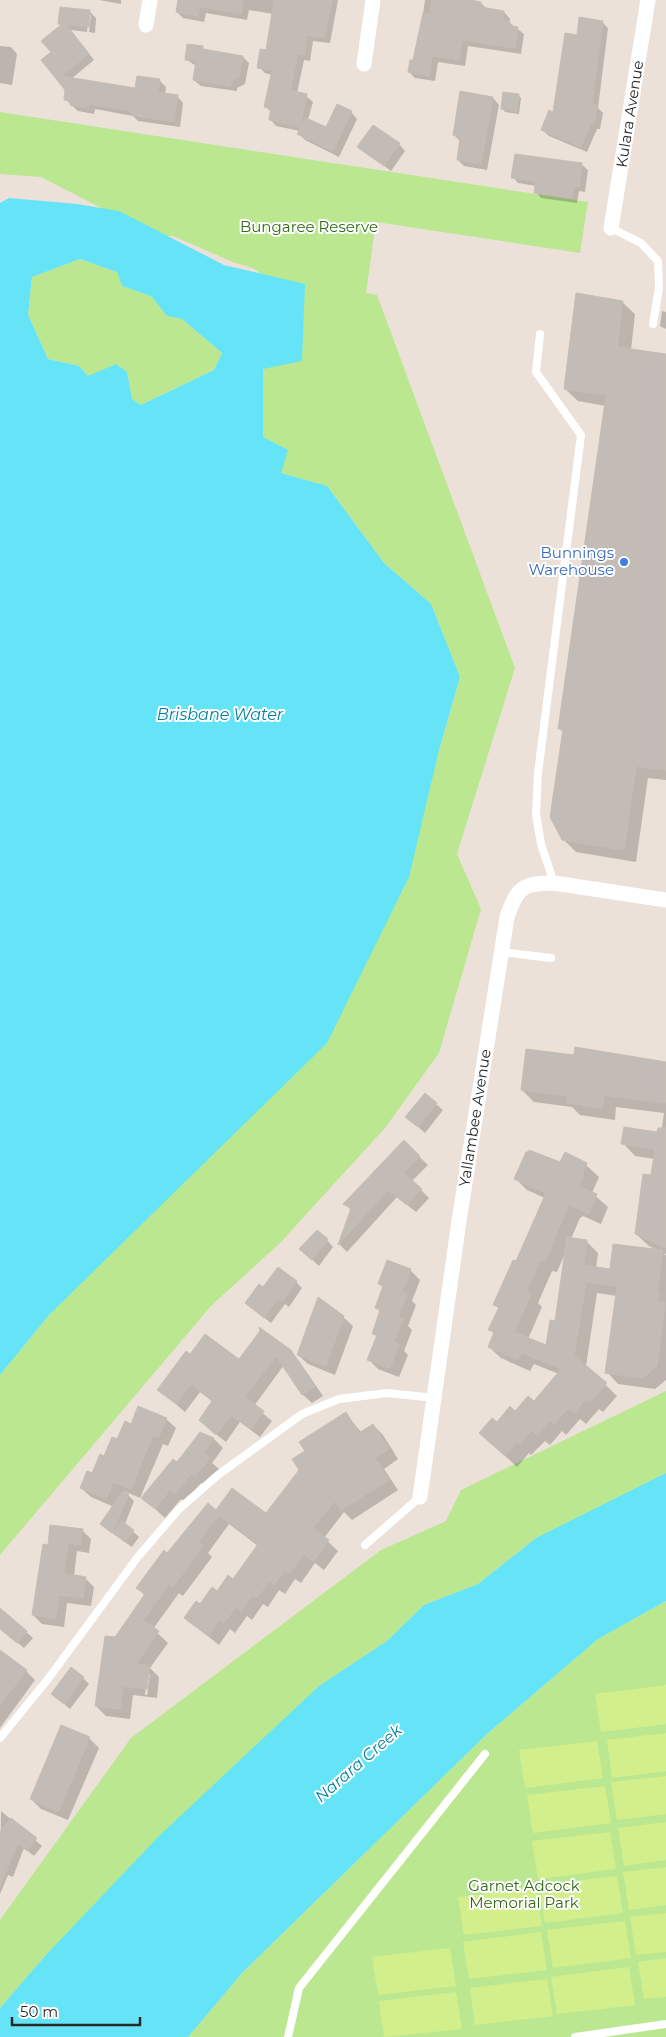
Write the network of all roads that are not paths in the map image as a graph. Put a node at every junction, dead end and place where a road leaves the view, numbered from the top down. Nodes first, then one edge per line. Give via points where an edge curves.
1 (150, 0) edge
2 (373, 0) edge
3 (648, 0) edge
4 (146, 25) dead end
5 (364, 64) dead end
6 (612, 228) joint
7 (653, 324) dead end
8 (540, 334) dead end
9 (554, 884) junction
10 (666, 900) edge
11 (501, 952) junction
12 (552, 958) dead end
13 (435, 1398) junction
14 (420, 1497) joint
15 (365, 1545) dead end
16 (0, 1738) edge
17 (485, 1754) dead end
18 (666, 2024) edge
19 (288, 2037) edge
20 (575, 2037) edge

1 - 4 street
2 - 5 street
3 - 6 street, Kulara Avenue
6 - 7 lane via 641,243 658,261 659,288
8 - 9 lane via 536,372 581,435 538,774 536,814 541,844
9 - 10 street, Yallambee Avenue
9 - 11 street, Yallambee Avenue via 536,883 520,889 507,917
11 - 12 lane
11 - 13 street, Yallambee Avenue
13 - 14 street, Yallambee Avenue
13 - 16 lane via 387,1393 339,1399 302,1414 218,1475 179,1509 137,1558
14 - 15 lane
17 - 19 lane via 304,1980 299,1988
18 - 20 lane

